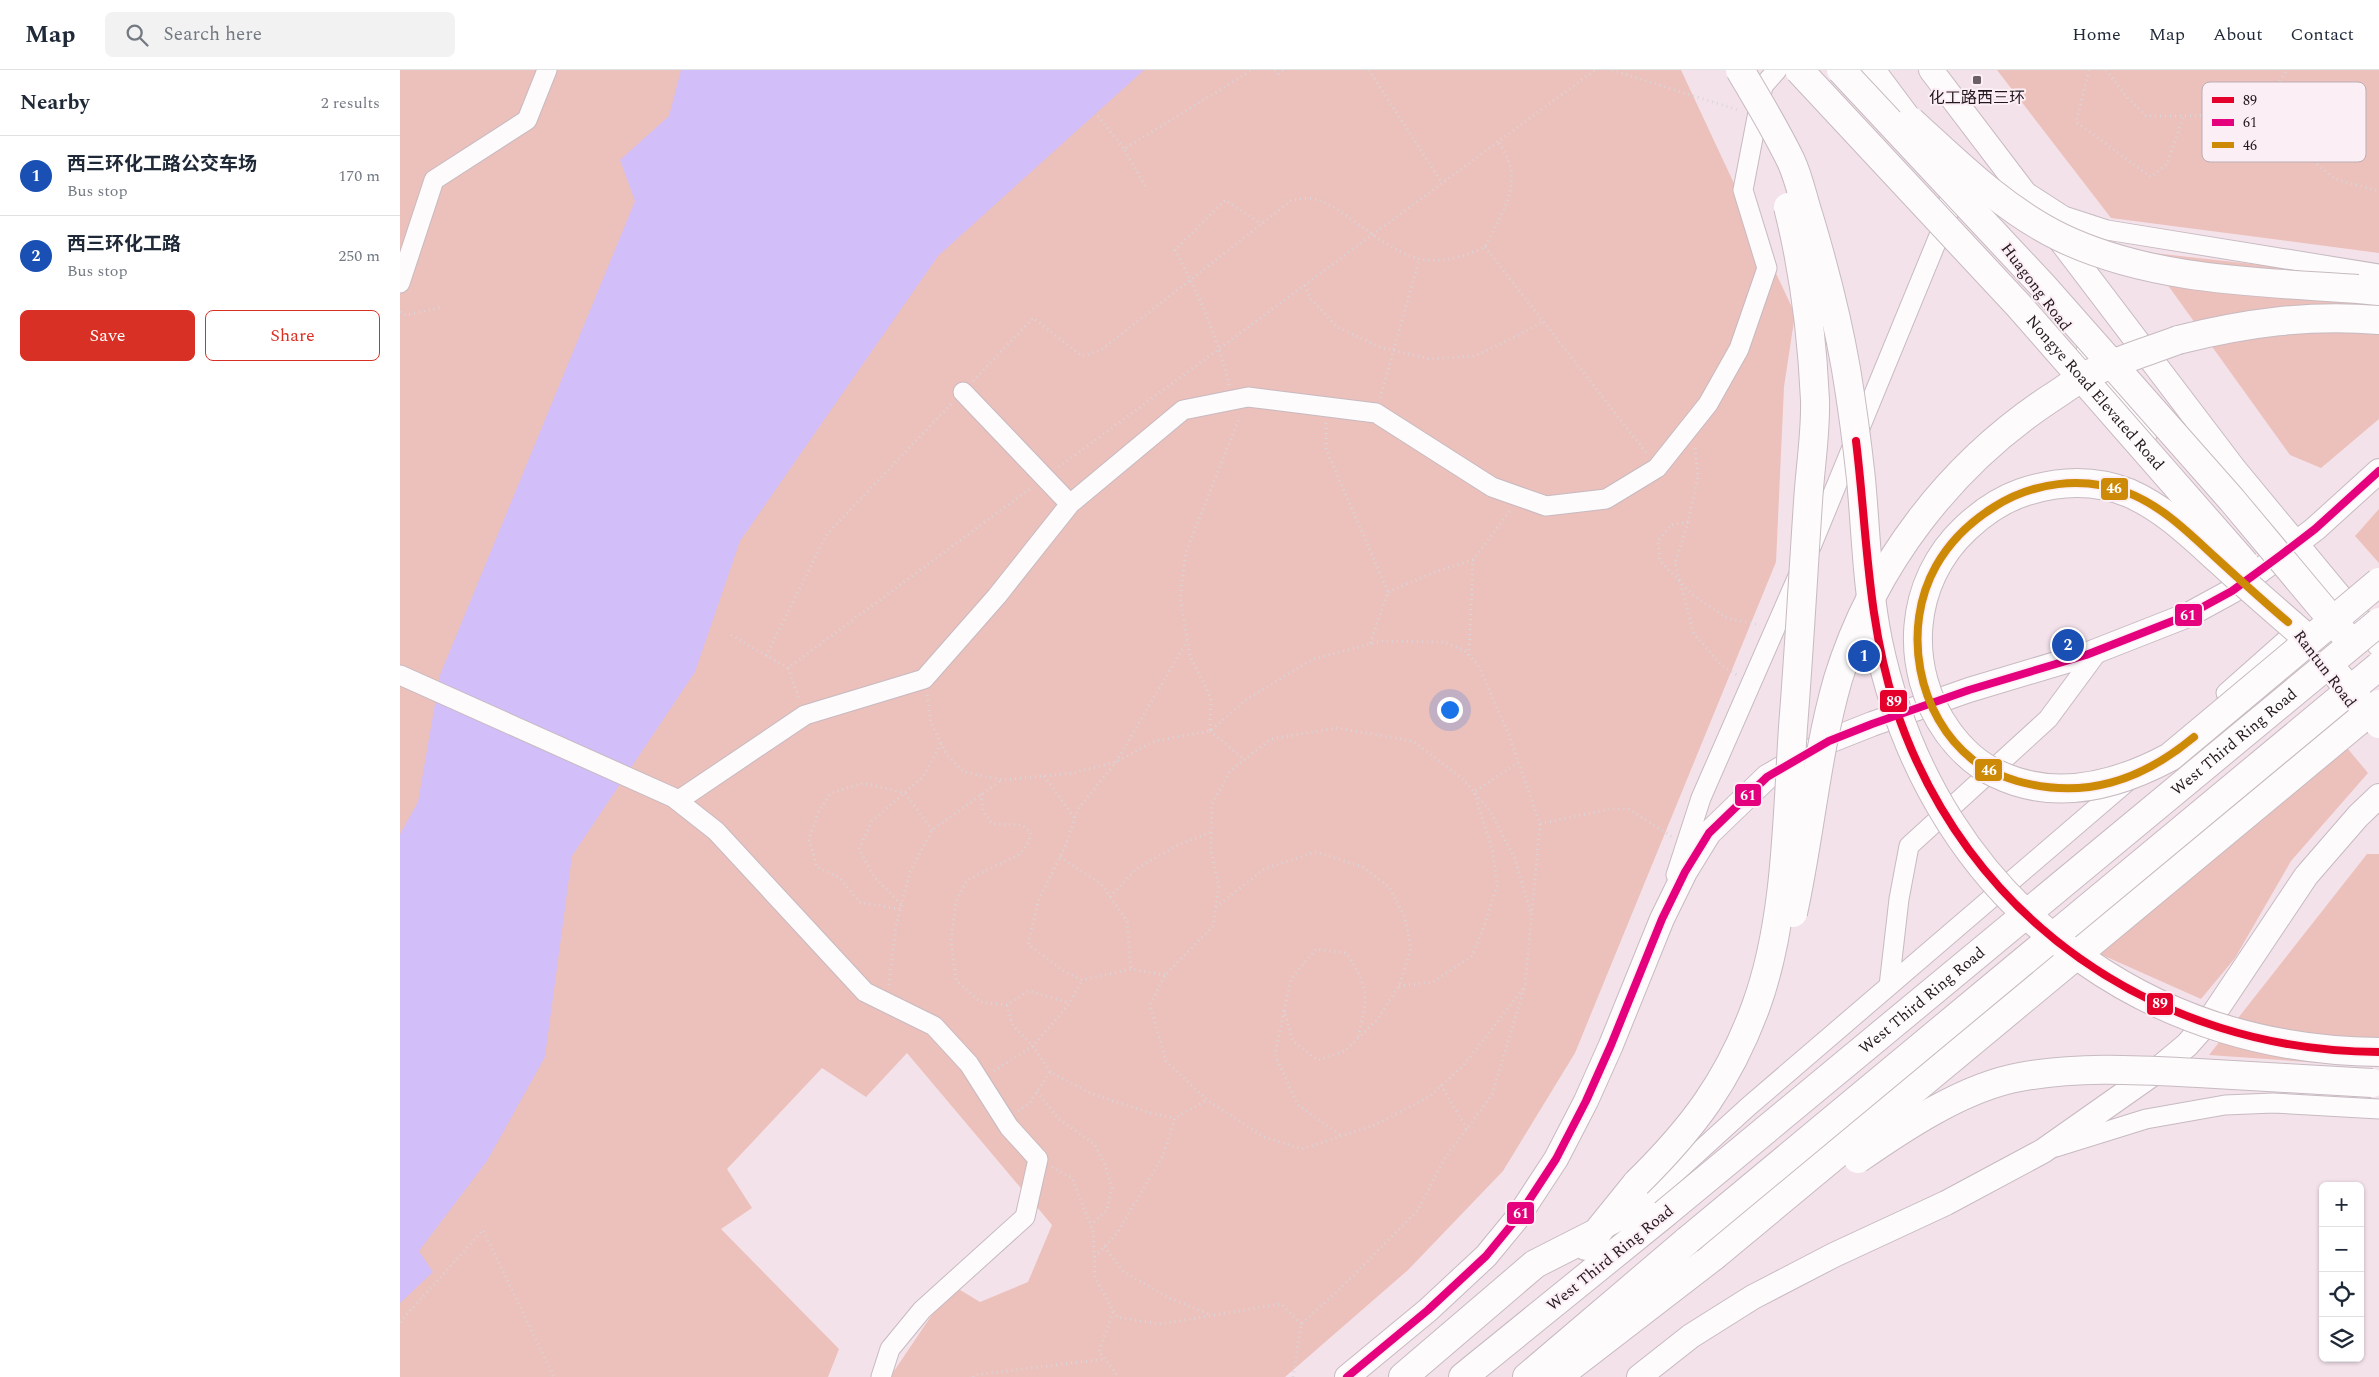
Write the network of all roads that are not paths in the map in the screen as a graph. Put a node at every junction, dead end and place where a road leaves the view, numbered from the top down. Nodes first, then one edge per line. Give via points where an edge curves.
1 (546, 70) edge
2 (1739, 70) edge
3 (1777, 70) edge
4 (1799, 70) edge
5 (1841, 70) edge
6 (1859, 70) edge
7 (1873, 70) edge
8 (1931, 70) edge
9 (1940, 159) junction
10 (2016, 184) junction
11 (2379, 274) edge
12 (400, 283) edge
13 (2379, 291) edge
14 (2379, 320) edge
15 (963, 392) road end
16 (2379, 471) edge
17 (1070, 504) junction
18 (2295, 544) junction
19 (2254, 575) junction
20 (2379, 582) edge
21 (2379, 622) edge
22 (2301, 634) junction
23 (2379, 644) edge
24 (2099, 650) junction
25 (2379, 666) edge
26 (2379, 675) edge
27 (402, 676) edge
28 (2379, 704) edge
29 (2379, 724) edge
30 (2379, 740) edge
31 (676, 799) junction
32 (2376, 806) edge
33 (1662, 919) junction
34 (1889, 986) junction
35 (2379, 1052) edge
36 (2379, 1084) edge
37 (2379, 1110) edge
38 (1672, 1149) junction
39 (2043, 1151) junction
40 (1598, 1232) junction
41 (1714, 1256) junction
42 (1488, 1357) junction
43 (882, 1377) edge
44 (1347, 1377) edge
45 (1402, 1377) edge
46 (1463, 1377) edge
47 (1527, 1377) edge
48 (1557, 1377) edge
49 (1638, 1377) edge

1 - 12 street via 527,120 434,180
2 - 35 highway, bridge via 1793,164 1828,283 1846,369 1878,639 1895,706 1935,798 1963,843 1994,883 2042,929 2066,949 2128,989 2189,1018 2244,1036 2292,1046
2 - 38 highway, bridge via 1777,162 1793,224 1807,301 1815,403 1776,935 1756,1005 1738,1050 1704,1110
3 - 17 street via 1763,86 1743,190 1767,268 1739,348 1708,404 1657,468 1606,498 1546,506 1492,486 1376,413 1240,398 1183,410
4 - 22 highway, Nongye Road Elevated Road, bridge via 2040,329 2195,506
5 - 26 highway, Nongye Road Elevated Road, bridge via 2136,390
6 - 13 highway, bridge via 1968,173 2008,204 2060,237 2090,249 2163,269 2241,281
7 - 9 main road, Huagong Road
8 - 10 main road
9 - 19 main road, Huagong Road
9 - 33 street via 1950,188 1950,209 1837,487 1701,798
10 - 11 street via 2064,216 2107,230
10 - 18 main road via 2228,462
14 - 38 highway, bridge via 2326,317 2275,320 2234,327 2178,340 2089,374 1998,437 1941,495 1884,574 1860,621 1838,679 1826,728 1803,868 1782,965 1770,1002 1744,1060 1723,1092
15 - 17 street
16 - 18 main road
17 - 31 street via 998,596 924,679 805,715
18 - 19 main road
18 - 23 main road
19 - 22 main road, Rantun Road
19 - 24 main road via 2188,615
20 - 22 highway, bridge via 2170,757 2139,773 2106,784 2071,789 2037,786 2006,777 1973,760 1934,712 1919,670 1917,641 1922,604 1935,567 1955,538 1978,517 2010,497 2066,482 2127,492 2155,506
21 - 42 highway, West Third Ring Road, bridge
22 - 29 highway, Nongye Road Elevated Road, bridge
22 - 30 main road, Rantun Road
22 - 34 street
24 - 33 main road via 1872,724 1797,758 1767,777 1709,833
24 - 34 street via 2048,719 1908,846 1898,898
25 - 47 highway, West Third Ring Road, bridge
27 - 31 street
28 - 41 highway, bridge
31 - 43 street via 716,831 865,992 934,1026 969,1064 1004,1120 1038,1159 1025,1217 922,1310 890,1349
32 - 39 main road via 2306,876 2211,1018 2187,1045 2152,1075
33 - 44 main road via 1586,1101 1556,1159 1518,1217 1486,1256 1428,1310
34 - 40 street via 1748,1106 1627,1217
36 - 41 highway, bridge via 2123,1069 2019,1077 1962,1097 1892,1135 1777,1217
37 - 39 street via 2273,1103 2225,1105 2146,1118
38 - 40 highway, bridge via 1637,1183
39 - 49 main road via 1946,1203 1753,1297 1691,1336
40 - 42 highway
40 - 45 highway via 1535,1264
41 - 48 highway
42 - 46 highway, West Third Ring Road

